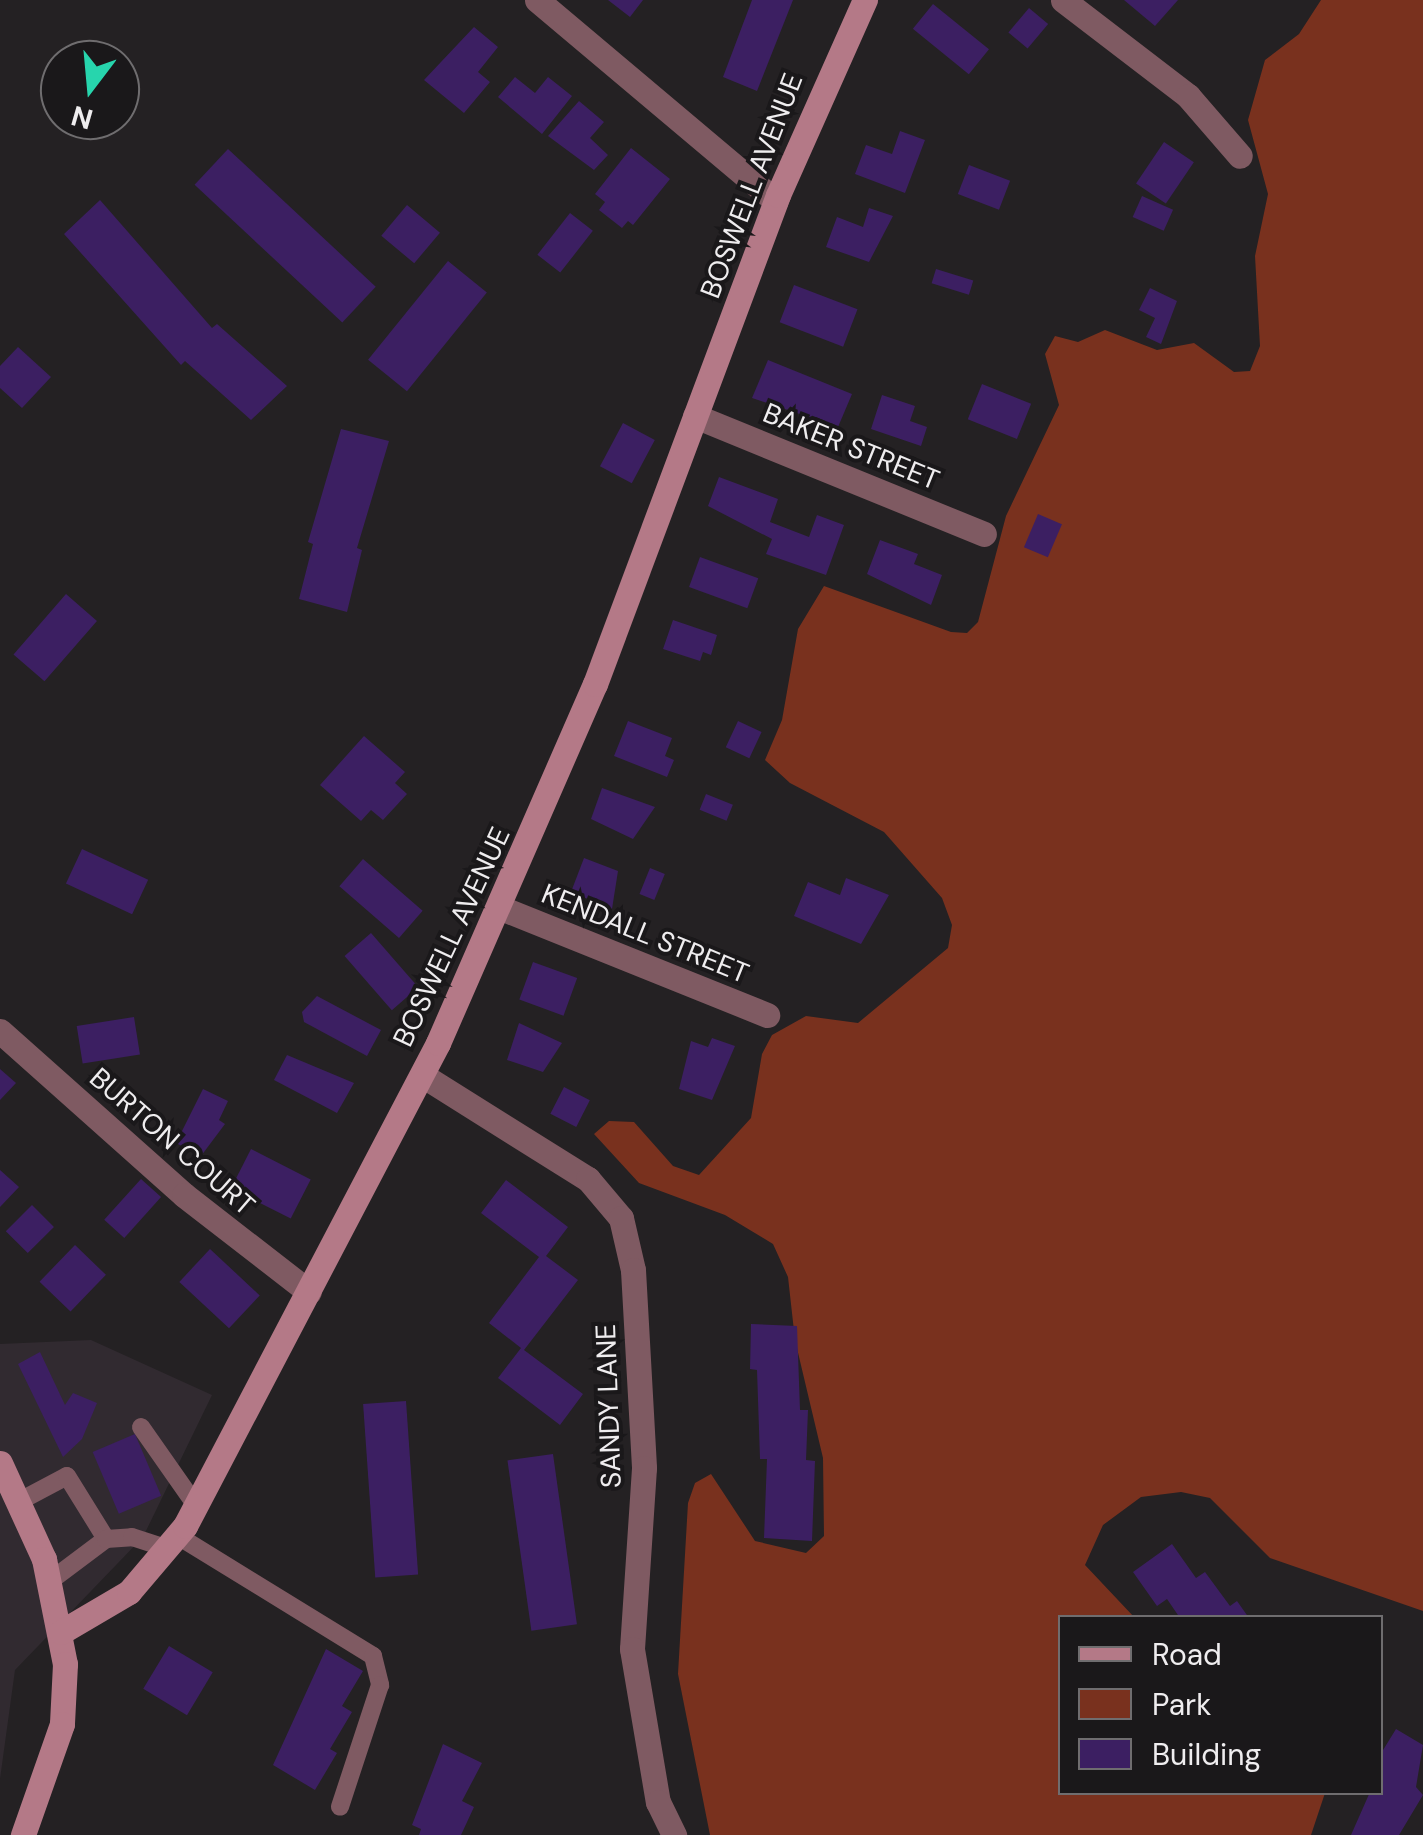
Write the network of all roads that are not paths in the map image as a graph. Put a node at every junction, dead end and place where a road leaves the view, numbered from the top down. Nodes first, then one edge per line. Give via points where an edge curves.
1 (536, 0) edge
2 (865, 0) edge
3 (1062, 0) edge
4 (1240, 156) dead end
5 (776, 201) junction
6 (695, 416) junction
7 (984, 534) dead end
8 (501, 908) junction
9 (768, 1015) dead end
10 (0, 1031) edge
11 (422, 1075) junction
12 (309, 1292) junction
13 (141, 1427) dead end
14 (0, 1464) edge
15 (9, 1505) edge
16 (196, 1507) junction
17 (106, 1539) junction
18 (173, 1542) junction
19 (50, 1581) junction
20 (61, 1632) junction
21 (340, 1806) dead end
22 (23, 1835) edge
23 (674, 1835) edge

1 - 5 street
2 - 5 street, BOSWELL AVENUE
3 - 4 street via 1188,96
5 - 6 street, BOSWELL AVENUE
6 - 7 street, BAKER STREET
6 - 8 street, BOSWELL AVENUE
8 - 9 street, KENDALL STREET
8 - 11 street, BOSWELL AVENUE
10 - 12 street, BURTON COURT via 184,1195
11 - 12 street, BOSWELL AVENUE
11 - 23 street, SANDY LANE via 588,1178 621,1218 633,1270 644,1468 632,1649 658,1802
12 - 16 street, BOSWELL AVENUE
13 - 16 lane
14 - 15 street
15 - 17 lane via 67,1476
15 - 19 street
16 - 18 street, BOSWELL AVENUE
17 - 18 lane
17 - 19 lane
18 - 20 street, BOSWELL AVENUE via 115,1604
18 - 21 lane via 373,1656 380,1685
19 - 20 street
20 - 22 street via 62,1724

